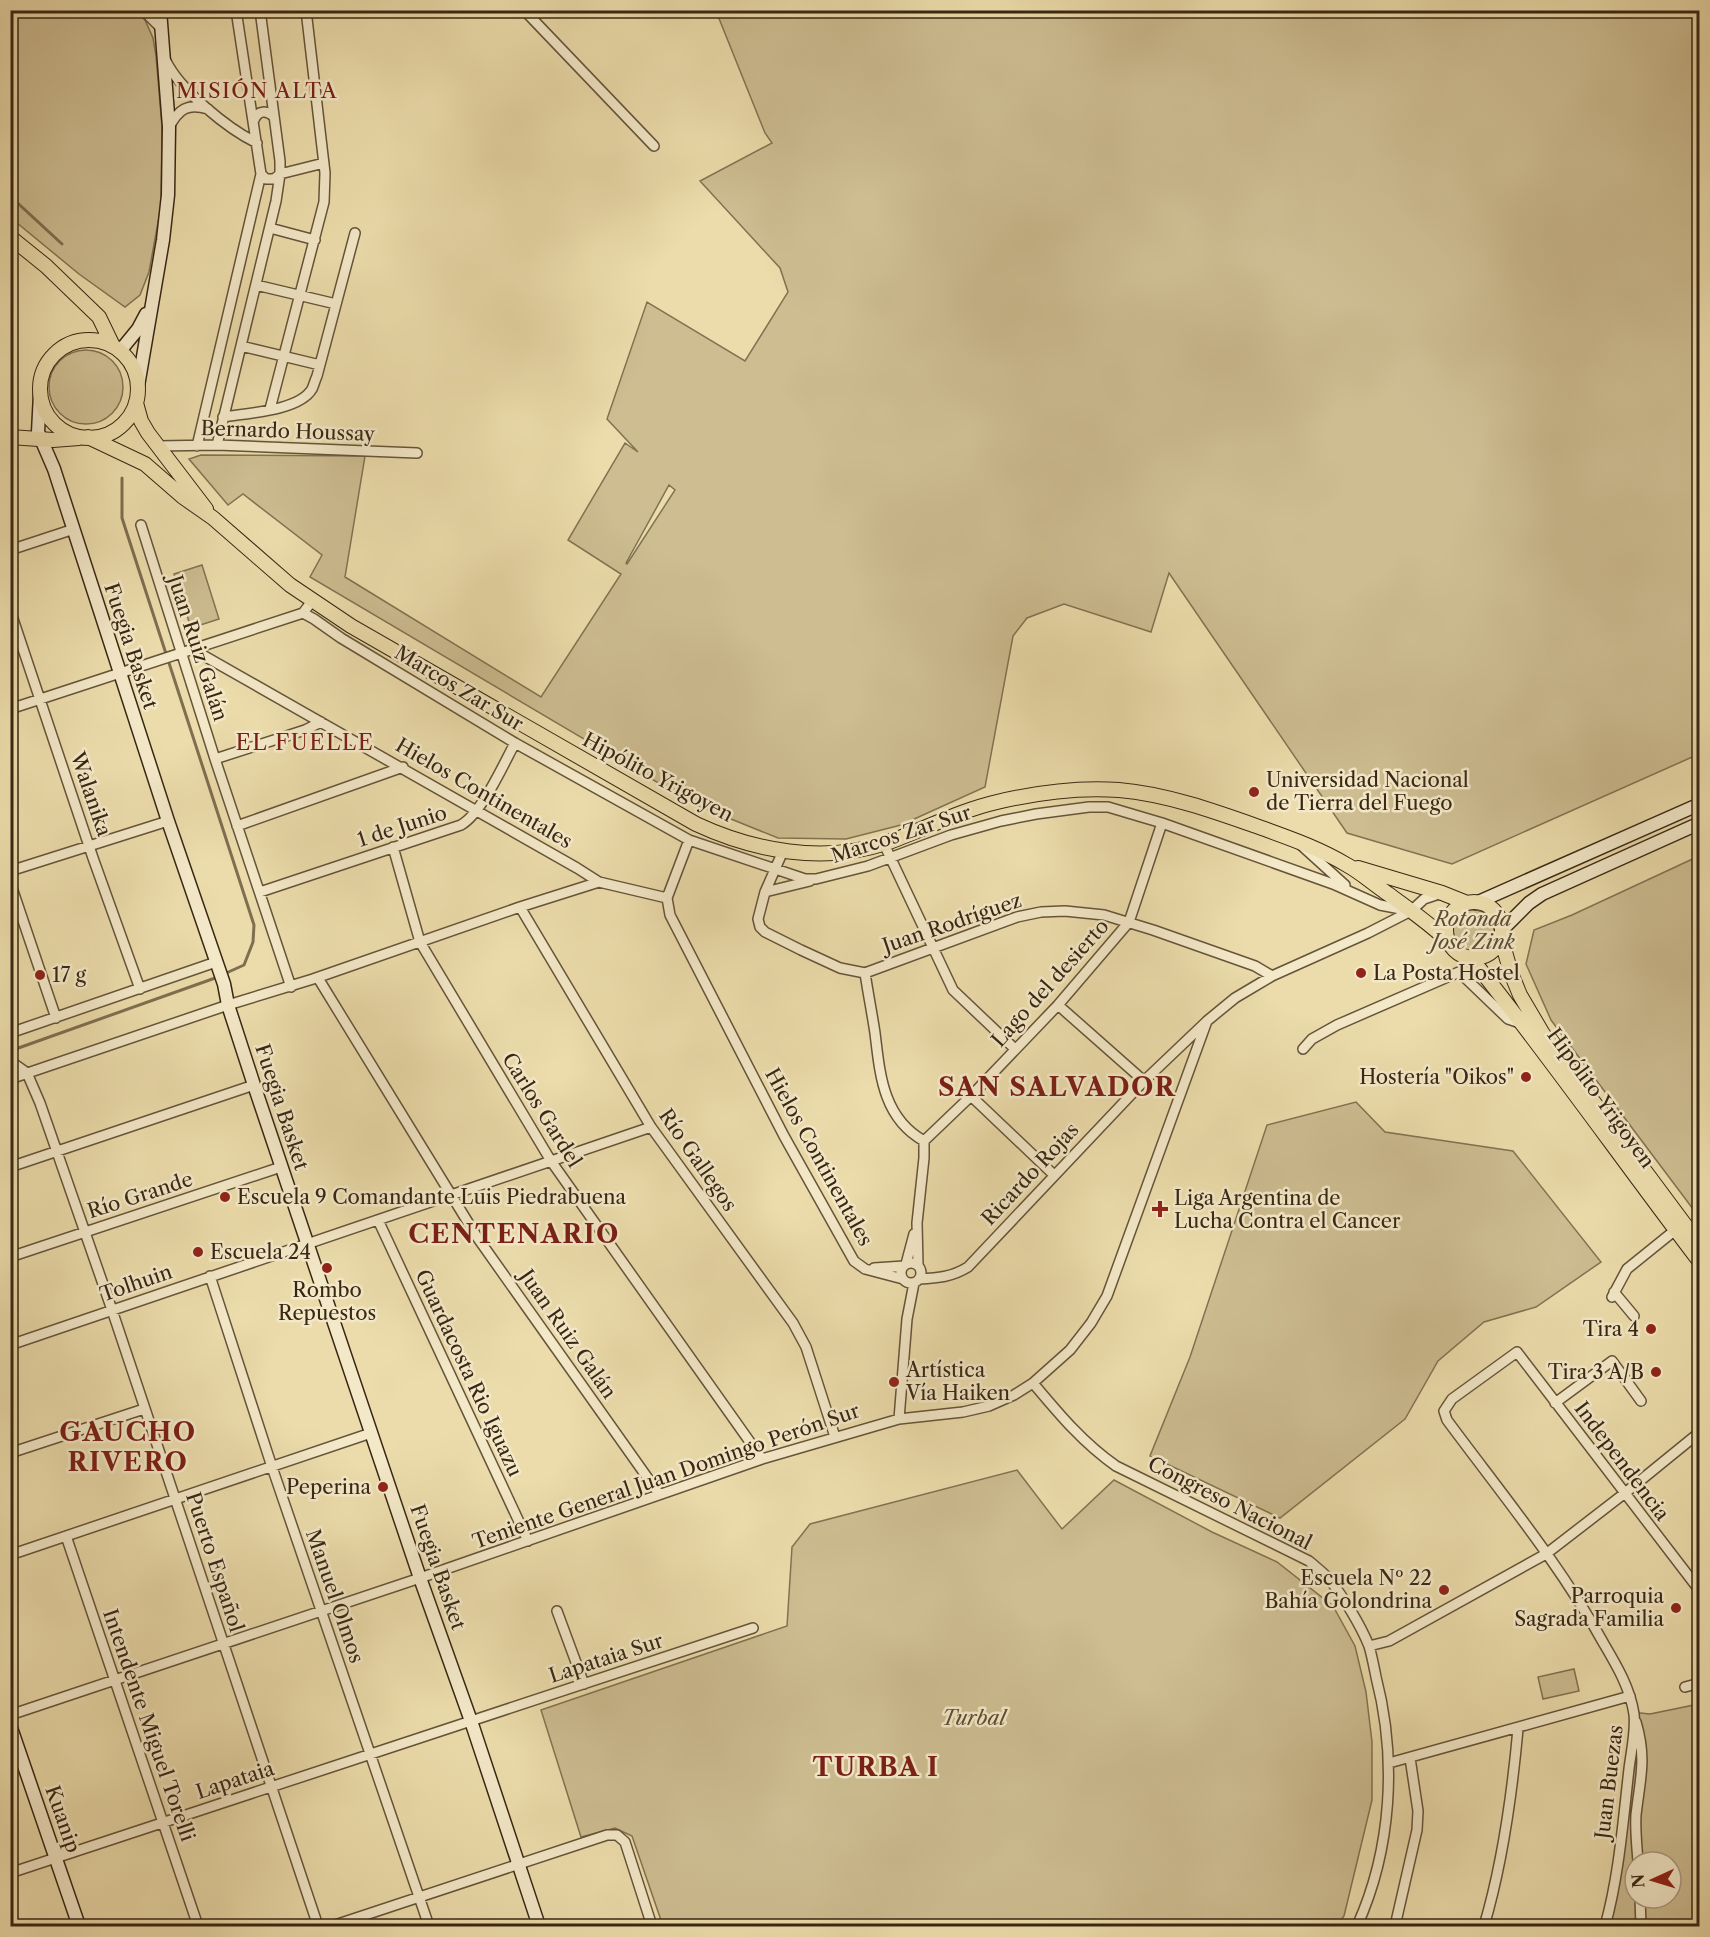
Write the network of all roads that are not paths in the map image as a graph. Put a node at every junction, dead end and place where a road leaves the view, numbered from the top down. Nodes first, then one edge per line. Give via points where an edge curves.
1 (142, 10) edge
2 (160, 10) edge
3 (236, 10) edge
4 (260, 10) edge
5 (306, 10) edge
6 (524, 10) edge
7 (161, 28) junction
8 (164, 56) junction
9 (208, 110) junction
10 (274, 117) junction
11 (254, 120) junction
12 (169, 127) junction
13 (257, 143) junction
14 (654, 146) dead end
15 (324, 163) junction
16 (261, 174) junction
17 (280, 174) junction
18 (270, 228) junction
19 (355, 233) dead end
20 (10, 237) edge
21 (315, 240) junction
22 (256, 285) junction
23 (300, 295) junction
24 (153, 297) junction
25 (336, 304) junction
26 (241, 346) junction
27 (116, 348) junction
28 (284, 357) junction
29 (320, 365) junction
30 (138, 386) junction
31 (40, 394) junction
32 (136, 403) junction
33 (270, 409) junction
34 (223, 417) junction
35 (10, 437) edge
36 (86, 437) junction
37 (47, 440) junction
38 (217, 445) junction
39 (158, 446) junction
40 (197, 446) junction
41 (417, 453) dead end
42 (213, 518) junction
43 (141, 525) dead end
44 (74, 529) junction
45 (10, 550) edge
46 (312, 601) junction
47 (10, 610) edge
48 (303, 613) junction
49 (192, 649) junction
50 (177, 654) junction
51 (120, 674) junction
52 (40, 699) junction
53 (10, 709) edge
54 (321, 722) junction
55 (515, 743) junction
56 (214, 759) junction
57 (403, 767) junction
58 (1700, 804) edge
59 (477, 811) junction
60 (168, 821) junction
61 (1162, 823) junction
62 (1700, 823) edge
63 (237, 826) junction
64 (689, 840) junction
65 (1295, 840) junction
66 (884, 844) junction
67 (90, 846) junction
68 (393, 848) junction
69 (783, 851) junction
70 (892, 858) junction
71 (1348, 865) junction
72 (775, 870) junction
73 (10, 871) edge
74 (816, 879) junction
75 (10, 882) edge
76 (599, 882) junction
77 (1349, 890) junction
78 (260, 892) junction
79 (765, 892) junction
80 (1442, 893) junction
81 (667, 898) junction
82 (1472, 903) junction
83 (1380, 904) junction
84 (520, 907) junction
85 (1411, 911) junction
86 (1129, 922) junction
87 (1379, 927) junction
88 (1501, 934) junction
89 (1448, 941) junction
90 (420, 942) junction
91 (933, 948) junction
92 (1468, 958) junction
93 (216, 963) junction
94 (1459, 972) junction
95 (865, 973) junction
96 (1272, 976) junction
97 (318, 978) junction
98 (291, 987) junction
99 (140, 989) junction
100 (228, 1005) junction
101 (1058, 1005) junction
102 (56, 1018) junction
103 (1207, 1021) junction
104 (1523, 1024) junction
105 (10, 1032) edge
106 (1015, 1049) junction
107 (1303, 1049) dead end
108 (13, 1063) edge
109 (27, 1073) junction
110 (10, 1079) edge
111 (1144, 1081) junction
112 (254, 1085) junction
113 (971, 1096) junction
114 (651, 1128) junction
115 (924, 1141) junction
116 (56, 1151) junction
117 (551, 1161) junction
118 (10, 1167) edge
119 (281, 1167) junction
120 (1054, 1175) junction
121 (450, 1196) junction
122 (378, 1220) junction
123 (917, 1223) junction
124 (1679, 1227) junction
125 (84, 1232) junction
126 (307, 1243) junction
127 (1700, 1245) edge
128 (10, 1257) edge
129 (1700, 1262) edge
130 (905, 1265) junction
131 (918, 1265) junction
132 (865, 1269) junction
133 (210, 1276) junction
134 (910, 1281) junction
135 (112, 1310) junction
136 (1634, 1316) dead end
137 (10, 1345) edge
138 (1033, 1383) junction
139 (1641, 1401) dead end
140 (1555, 1403) junction
141 (144, 1409) junction
142 (1444, 1411) joint
143 (899, 1419) junction
144 (1700, 1432) edge
145 (371, 1433) junction
146 (835, 1437) junction
147 (10, 1453) edge
148 (762, 1458) junction
149 (272, 1467) junction
150 (1625, 1493) junction
151 (659, 1494) junction
152 (176, 1500) junction
153 (66, 1536) junction
154 (528, 1541) junction
155 (1546, 1554) junction
156 (10, 1555) edge
157 (420, 1578) junction
158 (1700, 1591) edge
159 (322, 1611) junction
160 (557, 1611) dead end
161 (753, 1628) dead end
162 (223, 1644) junction
163 (1369, 1646) junction
164 (116, 1680) junction
165 (1700, 1683) edge
166 (584, 1684) junction
167 (1685, 1687) dead end
168 (1630, 1696) junction
169 (10, 1715) edge
170 (1635, 1717) junction
171 (471, 1721) junction
172 (10, 1725) edge
173 (1518, 1729) junction
174 (370, 1755) junction
175 (1410, 1758) junction
176 (1389, 1763) junction
177 (271, 1787) junction
178 (163, 1822) junction
179 (1637, 1850) edge
180 (56, 1858) junction
181 (518, 1865) junction
182 (10, 1873) edge
183 (419, 1897) junction
184 (1640, 1910) edge
185 (79, 1926) edge
186 (198, 1926) edge
187 (318, 1926) edge
188 (332, 1926) edge
189 (429, 1926) edge
190 (539, 1926) edge
191 (652, 1926) edge
192 (1357, 1926) edge
193 (1395, 1926) edge
194 (1484, 1926) edge
195 (1605, 1926) edge
196 (1641, 1926) edge

1 - 7 street
2 - 7 main road
3 - 11 street
4 - 10 street
5 - 15 street
6 - 14 street
7 - 8 main road
8 - 9 street via 175,76
8 - 12 main road
9 - 12 street via 188,107 180,111
9 - 13 street
10 - 11 street via 262,112
10 - 17 street
11 - 13 street
12 - 24 main road via 167,206
13 - 16 street
15 - 17 street
15 - 21 street via 324,202
16 - 17 street via 269,180
16 - 40 street
17 - 18 street
18 - 21 street
18 - 22 street
19 - 25 street
20 - 27 main road via 99,317
21 - 23 street
22 - 23 street
22 - 26 street
23 - 25 street
23 - 28 street
24 - 27 main road via 138,329
24 - 30 main road
25 - 29 street
26 - 28 street
26 - 34 street
27 - 30 main road via 132,367
27 - 31 main road via 88,340 62,347 45,367
28 - 29 street
28 - 33 street
29 - 33 street via 311,390 304,397
30 - 32 main road
31 - 36 main road via 43,407 59,428
31 - 37 main road via 38,432
32 - 36 main road via 116,429 98,437
32 - 39 main road via 141,421
33 - 34 street
34 - 38 street
35 - 37 main road
36 - 37 main road
36 - 42 main road via 144,464
37 - 44 main road, Fuegia Basket
38 - 40 street, Bernardo Houssay
38 - 41 street, Bernardo Houssay
39 - 40 street, Bernardo Houssay
39 - 42 main road
42 - 46 main road, Hipólito Yrigoyen
43 - 50 street, Juan Ruiz Galán
44 - 45 street
44 - 51 main road, Fuegia Basket
46 - 48 street
46 - 69 main road, Hipólito Yrigoyen via 696,824 740,842
47 - 52 street, Walanika
48 - 49 street
48 - 55 street, Marcos Zar Sur
49 - 50 street
49 - 54 street, Hielos Continentales
50 - 51 street
50 - 56 street, Juan Ruiz Galán
51 - 52 street
51 - 60 main road, Fuegia Basket
52 - 53 street
52 - 67 street, Walanika
54 - 56 street
54 - 57 street, Hielos Continentales
55 - 59 street, 1 de Junio
55 - 64 street, Marcos Zar Sur
56 - 63 street, Juan Ruiz Galán
57 - 59 street, Hielos Continentales
57 - 63 street
58 - 82 main road
59 - 68 street, 1 de Junio via 461,825
59 - 76 street, Hielos Continentales
60 - 67 street
60 - 93 main road, Fuegia Basket
61 - 70 street, Marcos Zar Sur via 1108,807 1089,807 977,827
61 - 77 street, Marcos Zar Sur
61 - 86 street, Lago del desierto
62 - 88 main road via 1542,894
63 - 78 street, Juan Ruiz Galán
64 - 72 street, Marcos Zar Sur
64 - 81 street
65 - 66 main road, Hipólito Yrigoyen via 1161,798 1119,790 1084,790 994,803
65 - 71 main road, Hipólito Yrigoyen
65 - 77 street
66 - 69 main road, Hipólito Yrigoyen via 822,854
66 - 70 street
67 - 73 street
67 - 99 street, Walanika
68 - 78 street, 1 de Junio
68 - 90 street, Carlos Gardel
69 - 72 street, Juan Rodríguez
70 - 74 street, Marcos Zar Sur
70 - 91 street
71 - 80 main road, Hipólito Yrigoyen
71 - 85 main road, Hipólito Yrigoyen
72 - 74 street, Marcos Zar Sur
72 - 79 street, Juan Rodríguez
74 - 79 street
75 - 102 street
76 - 81 street
76 - 84 street
77 - 83 street, Marcos Zar Sur
78 - 98 street, Juan Ruiz Galán
79 - 95 street, Juan Rodríguez via 758,919 765,932 840,968
80 - 82 main road, Hipólito Yrigoyen
80 - 85 street
81 - 132 street, Hielos Continentales via 670,915 784,1136 854,1261
82 - 88 main road via 1491,908 1497,914
82 - 89 main road via 1451,914 1447,922
83 - 85 street, Marcos Zar Sur
83 - 87 street via 1383,913
84 - 90 street
84 - 114 street, Río Gallegos
85 - 87 street
85 - 89 main road, Hipólito Yrigoyen
86 - 91 street, Juan Rodríguez via 1090,912 1041,912
86 - 96 street, Juan Rodríguez via 1255,966
86 - 101 street, Lago del desierto
87 - 96 street
88 - 92 main road via 1492,951
88 - 124 main road, Hipólito Yrigoyen via 1515,984 1538,1027
89 - 92 main road via 1458,954
90 - 97 street
90 - 117 street, Carlos Gardel
91 - 95 street, Juan Rodríguez
91 - 106 street via 953,990
92 - 94 street
92 - 104 main road, Hipólito Yrigoyen
93 - 99 street
93 - 100 main road, Fuegia Basket
94 - 104 street via 1508,1019
94 - 107 street via 1337,1025
95 - 115 street via 884,1093 901,1123
96 - 103 street
97 - 98 street
97 - 121 street, Juan Ruiz Galán
98 - 100 street
99 - 102 street
100 - 109 street
100 - 112 main road, Fuegia Basket
101 - 106 street, Lago del desierto
101 - 111 street
102 - 105 street
103 - 111 street, Ricardo Rojas
103 - 138 street, Teniente General Juan Domingo Perón Sur via 1107,1296 1070,1350
104 - 124 main road, Hipólito Yrigoyen
106 - 113 street, Lago del desierto
108 - 109 street
109 - 110 street
109 - 116 street, Puerto Español
111 - 120 street, Ricardo Rojas
112 - 116 street
112 - 119 main road, Fuegia Basket
113 - 115 street, Lago del desierto
113 - 120 street
114 - 117 street, Tolhuin
114 - 146 street, Río Gallegos via 793,1323 806,1347
115 - 123 street
116 - 118 street
116 - 125 street, Puerto Español
117 - 121 street, Tolhuin
117 - 148 street, Carlos Gardel
119 - 125 street, Río Grande
119 - 126 main road, Fuegia Basket
120 - 134 street, Ricardo Rojas via 968,1267 942,1278
121 - 122 street, Tolhuin
121 - 151 street, Juan Ruiz Galán
122 - 126 street, Tolhuin
122 - 154 street, Guardacosta Rio Iguazu
123 - 130 street
123 - 131 street
124 - 127 main road, Hipólito Yrigoyen
124 - 129 main road, Hipólito Yrigoyen
124 - 136 street via 1627,1269 1613,1294
125 - 128 street, Río Grande
125 - 135 street, Puerto Español
126 - 133 street, Tolhuin
126 - 145 main road, Fuegia Basket
130 - 131 street, Hielos Continentales
130 - 132 street, Hielos Continentales
130 - 134 street via 901,1274
131 - 134 street via 921,1270
132 - 134 street, Hielos Continentales
133 - 135 street, Tolhuin
133 - 149 street, Manuel Olmos
134 - 143 street
135 - 137 street, Tolhuin
135 - 141 street, Puerto Español
138 - 143 street, Teniente General Juan Domingo Perón Sur via 989,1406
138 - 163 street, Congreso Nacional via 1071,1429 1116,1466 1309,1561 1338,1591
139 - 140 street via 1612,1361
140 - 142 street, Independencia via 1517,1352 1452,1399
140 - 150 street, Independencia
141 - 147 street
141 - 152 street, Puerto Español
142 - 155 street, Juan Buezas
143 - 146 street, Teniente General Juan Domingo Perón Sur
144 - 150 street
145 - 149 street
145 - 157 main road, Fuegia Basket
146 - 148 street, Teniente General Juan Domingo Perón Sur
148 - 151 street, Teniente General Juan Domingo Perón Sur
149 - 152 street
149 - 159 street, Manuel Olmos
150 - 155 street
150 - 158 street, Independencia
151 - 154 street, Teniente General Juan Domingo Perón Sur
152 - 153 street
152 - 162 street, Puerto Español
153 - 156 street
153 - 164 street, Intendente Miguel Torelli
154 - 157 street, Teniente General Juan Domingo Perón Sur
155 - 163 street via 1389,1641
155 - 168 street, Juan Buezas via 1588,1614
157 - 159 street, Teniente General Juan Domingo Perón Sur
157 - 171 main road, Fuegia Basket
159 - 162 street, Teniente General Juan Domingo Perón Sur
159 - 174 street, Manuel Olmos
160 - 166 street
161 - 166 street, Lapataia Sur
162 - 164 street, Teniente General Juan Domingo Perón Sur
162 - 177 street, Puerto Español
163 - 176 street, Congreso Nacional via 1382,1699
164 - 169 street, Teniente General Juan Domingo Perón Sur
164 - 178 street, Intendente Miguel Torelli
165 - 167 street
166 - 171 street, Lapataia Sur
168 - 170 street, Juan Buezas
168 - 173 street
170 - 179 street via 1643,1755 1636,1817
170 - 195 street, Juan Buezas
171 - 174 street, Lapataia
171 - 181 main road, Fuegia Basket
172 - 180 main road, Kuanip
173 - 175 street
173 - 194 street via 1504,1842
174 - 177 street, Lapataia
174 - 183 street, Manuel Olmos
175 - 176 street
175 - 193 street via 1417,1830
176 - 192 street, Congreso Nacional via 1386,1828 1376,1874
177 - 178 street, Lapataia
177 - 187 street, Puerto Español
178 - 180 street, Lapataia
178 - 186 street, Intendente Miguel Torelli
180 - 182 street, Lapataia
180 - 185 main road, Kuanip
181 - 183 street
181 - 190 main road, Fuegia Basket
181 - 191 street via 617,1835 625,1842
183 - 188 street
183 - 189 street, Manuel Olmos
184 - 196 street

